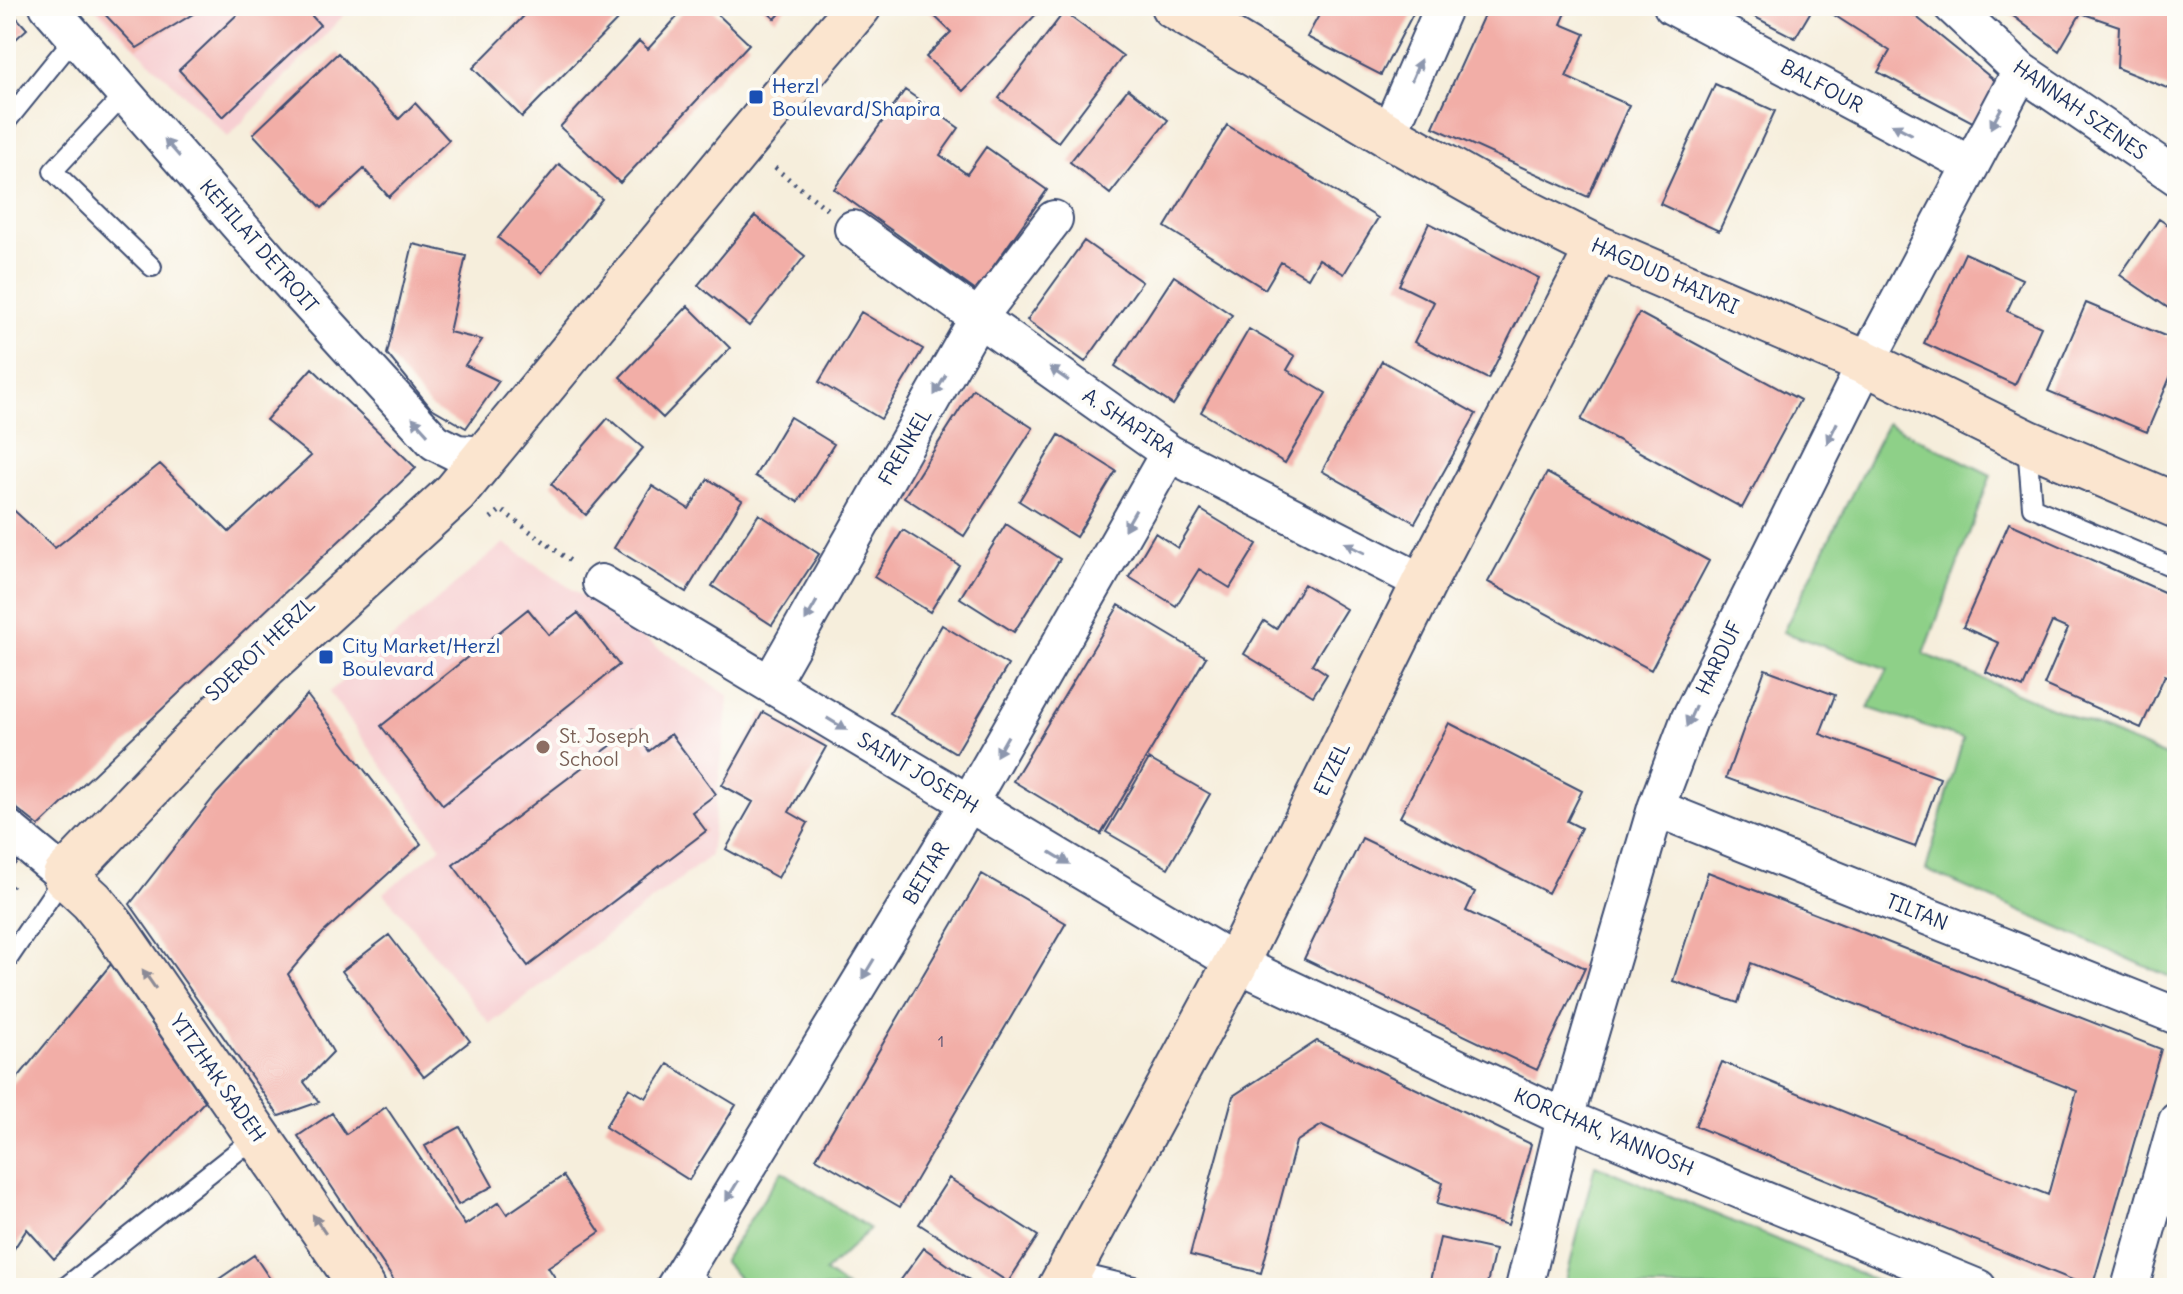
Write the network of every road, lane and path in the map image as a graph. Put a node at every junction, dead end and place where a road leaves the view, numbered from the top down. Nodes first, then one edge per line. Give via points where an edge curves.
1 (48, 6) edge
2 (859, 6) edge
3 (1173, 6) edge
4 (1444, 6) edge
5 (1672, 6) edge
6 (1952, 6) edge
7 (75, 37) junction
8 (2021, 71) junction
9 (125, 94) junction
10 (6, 122) edge
11 (1388, 135) junction
12 (743, 143) junction
13 (1971, 165) junction
14 (2177, 177) edge
15 (1512, 205) junction
16 (1054, 219) dead end
17 (853, 229) joint
18 (1598, 248) junction
19 (152, 267) dead end
20 (1576, 290) junction
21 (978, 318) junction
22 (1866, 363) junction
23 (2027, 442) junction
24 (1169, 453) junction
25 (488, 455) junction
26 (455, 493) junction
27 (2177, 506) edge
28 (2177, 569) edge
29 (601, 583) joint
30 (1424, 583) junction
31 (298, 612) dead end
32 (770, 684) junction
33 (137, 775) dead end
34 (969, 803) junction
35 (1656, 808) junction
36 (6, 827) edge
37 (65, 876) junction
38 (6, 962) edge
39 (1236, 963) junction
40 (2177, 1016) edge
41 (1565, 1118) junction
42 (2177, 1121) edge
43 (258, 1135) junction
44 (1065, 1279) edge
45 (688, 1281) edge
46 (64, 1288) edge
47 (363, 1288) edge
48 (1142, 1288) edge
49 (1524, 1288) edge
50 (1978, 1288) edge
51 (2130, 1288) edge

1 - 7 street, KEHILAT DETROIT
2 - 12 street, SDEROT HERZL
3 - 11 street, HAGDUD HAIVRI
11 -> 4 street
13 -> 5 street, BALFOUR
6 - 8 street, HANNAH SZENES
7 - 9 street, KEHILAT DETROIT
7 - 10 lane
8 -> 13 street, HARDUF
8 - 14 street, HANNAH SZENES
9 - 19 lane via 53,171
25 -> 9 street, KEHILAT DETROIT via 457,453 435,442
11 - 15 street, HAGDUD HAIVRI
12 - 17 path
12 - 25 street, SDEROT HERZL
13 - 22 street, HARDUF
15 - 18 street, HAGDUD HAIVRI
15 - 20 street
16 - 21 street, FRENKEL
17 - 21 street, A. SHAPIRA
18 - 20 street, ETZEL
18 - 22 street, HAGDUD HAIVRI
20 - 30 street, ETZEL
24 -> 21 street, A. SHAPIRA
21 -> 32 street, FRENKEL
22 - 23 street, HAGDUD HAIVRI
22 -> 35 street, HARDUF via 1689,720
23 - 27 street, HAGDUD HAIVRI
23 - 28 lane via 2032,507
30 -> 24 street, A. SHAPIRA
24 -> 34 street, BEITAR
25 - 26 street, SDEROT HERZL
25 - 31 lane, SDEROT HERZL via 445,484
26 - 29 path via 486,522 501,510
26 - 37 street, SDEROT HERZL via 266,666
29 - 32 street, SAINT JOSEPH
30 - 39 street, ETZEL
32 -> 34 street, SAINT JOSEPH
33 - 37 lane, SDEROT HERZL
34 -> 39 street, SAINT JOSEPH
34 -> 45 street, BEITAR
35 - 40 street, TILTAN
35 - 41 street, HARDUF
36 - 37 street
37 - 38 lane, SDEROT HERZL
43 -> 37 street, YITZHAK SADEH via 114,928
39 - 41 street, KORCHAK, YANNOSH
39 - 44 street, ETZEL
41 - 49 street, HARDUF
41 - 50 street, KORCHAK, YANNOSH
42 - 51 street
43 - 46 lane
47 -> 43 street, YITZHAK SADEH
44 - 48 lane

